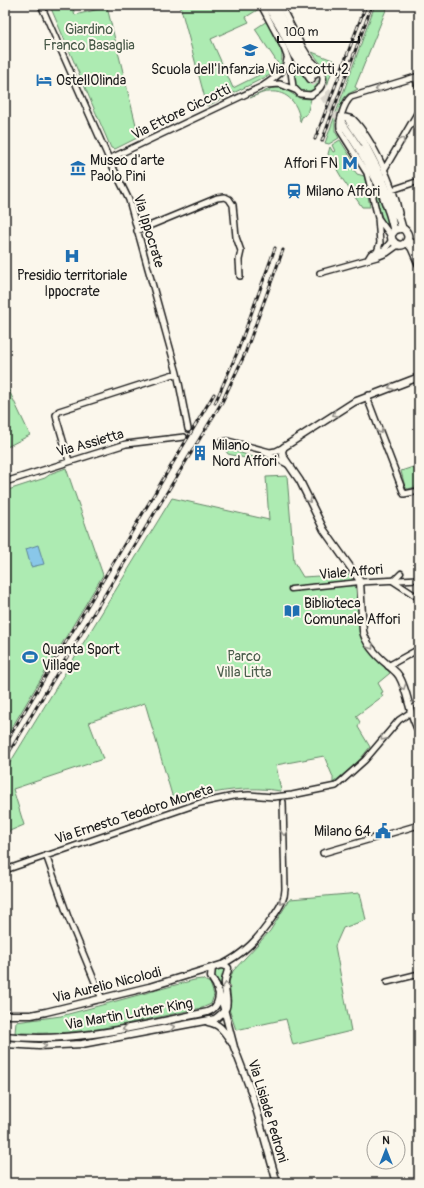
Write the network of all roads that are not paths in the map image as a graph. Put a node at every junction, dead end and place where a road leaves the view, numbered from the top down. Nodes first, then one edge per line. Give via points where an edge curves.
1 (41, 5) edge
2 (261, 5) edge
3 (267, 5) edge
4 (274, 5) edge
5 (280, 5) edge
6 (286, 54) junction
7 (417, 77) edge
8 (263, 86) junction
9 (295, 90) junction
10 (419, 93) edge
11 (419, 110) edge
12 (344, 121) junction
13 (108, 159) junction
14 (384, 170) junction
15 (419, 182) edge
16 (392, 190) junction
17 (378, 218) junction
18 (401, 225) junction
19 (138, 231) junction
20 (392, 236) junction
21 (404, 243) junction
22 (419, 244) edge
23 (377, 252) junction
24 (368, 259) junction
25 (419, 264) edge
26 (320, 273) dead end
27 (240, 276) dead end
28 (177, 373) junction
29 (417, 379) edge
30 (369, 395) junction
31 (188, 429) dead end
32 (184, 437) dead end
33 (217, 443) dead end
34 (284, 447) junction
35 (260, 450) junction
36 (69, 461) junction
37 (291, 466) junction
38 (5, 482) edge
39 (419, 491) edge
40 (401, 573) dead end
41 (419, 579) edge
42 (393, 581) junction
43 (360, 582) junction
44 (291, 589) dead end
45 (419, 598) edge
46 (419, 649) edge
47 (388, 666) junction
48 (411, 712) junction
49 (419, 732) edge
50 (292, 795) junction
51 (273, 797) junction
52 (283, 802) junction
53 (419, 825) edge
54 (323, 852) dead end
55 (46, 855) junction
56 (5, 870) edge
57 (221, 965) junction
58 (212, 968) junction
59 (197, 973) junction
60 (419, 974) edge
61 (211, 977) junction
62 (387, 982) dead end
63 (219, 992) junction
64 (102, 999) junction
65 (225, 1010) junction
66 (5, 1015) edge
67 (205, 1021) junction
68 (5, 1036) edge
69 (5, 1044) edge
70 (234, 1047) junction
71 (277, 1183) edge

1 - 13 street, Via Ippocrate
2 - 6 street
3 - 4 main road via 294,55 313,76
5 - 9 street, Via Ettore Ciccotti via 299,41 323,76 323,83 312,95 303,95
6 - 8 street, Via Ettore Ciccotti via 287,63 283,70
6 - 9 street
7 - 10 street
7 -> 12 street via 351,97 347,100
8 - 9 street, Via Ettore Ciccotti via 280,84
8 - 13 street, Via Ettore Ciccotti
14 -> 11 street
12 - 14 street via 342,119 350,117 356,122
12 - 17 street via 341,132 367,173
12 - 18 main road via 363,141
12 - 20 main road via 374,174 388,209
13 - 19 street, Via Ippocrate via 129,200
14 - 16 street
15 - 16 street
16 - 18 street
17 - 20 street
17 - 23 street via 380,243
18 - 20 main road
18 - 21 main road via 406,232
19 - 27 street via 225,197 233,206 236,237 241,251
19 - 28 street, Via Ippocrate
20 - 21 main road via 394,244
20 - 23 street via 385,249
21 - 22 street
21 - 24 street via 387,253
21 - 25 main road via 412,248
23 - 24 street via 371,254
24 - 26 street
28 - 31 street, Via Ippocrate
28 - 36 street via 59,411 56,415
29 -> 30 street
30 -> 34 street
30 -> 39 street via 368,400 404,494
32 - 36 street, Via Assietta via 126,444
33 - 35 street via 228,441
34 - 35 street via 274,451
34 - 37 street via 282,454
35 - 37 street
36 - 38 street, Via Assietta
37 -> 43 street via 324,530
40 - 42 street
41 - 42 street
42 - 43 street, Viale Affori
42 - 45 street, Viale Affori
43 - 44 street, Viale Affori
43 -> 47 street via 363,633 373,651
46 - 47 street
47 -> 48 street via 395,671 403,684
48 - 49 street
48 -> 50 street, Via Ernesto Teodoro Moneta via 399,720 365,760 342,782 332,788
50 - 51 street, Via Ernesto Teodoro Moneta
50 - 52 street, Via Ernesto Teodoro Moneta
51 - 52 street, Via Ernesto Teodoro Moneta
51 - 55 street, Via Ernesto Teodoro Moneta via 242,796 200,803
52 -> 57 street via 285,897 252,945
53 - 54 street
55 - 56 street, Via Ernesto Teodoro Moneta
55 - 64 street
57 - 58 street
65 -> 57 street, Via Lisiade Pedroni via 225,981 228,968
58 - 59 street, Via Aurelio Nicolodi
58 - 61 street
59 - 61 street
59 - 64 street, Via Aurelio Nicolodi
60 - 62 street
61 - 63 street
63 - 65 street
63 -> 68 street, Via Martin Luther King via 219,1001 209,1012 78,1036
64 - 66 street, Via Aurelio Nicolodi via 31,1015
65 - 67 street, Via Martin Luther King via 215,1019
65 - 70 street, Via Lisiade Pedroni
69 -> 67 street, Via Martin Luther King via 82,1044
67 - 70 street, Via Lisiade Pedroni via 220,1027
70 - 71 street, Via Lisiade Pedroni via 252,1094

